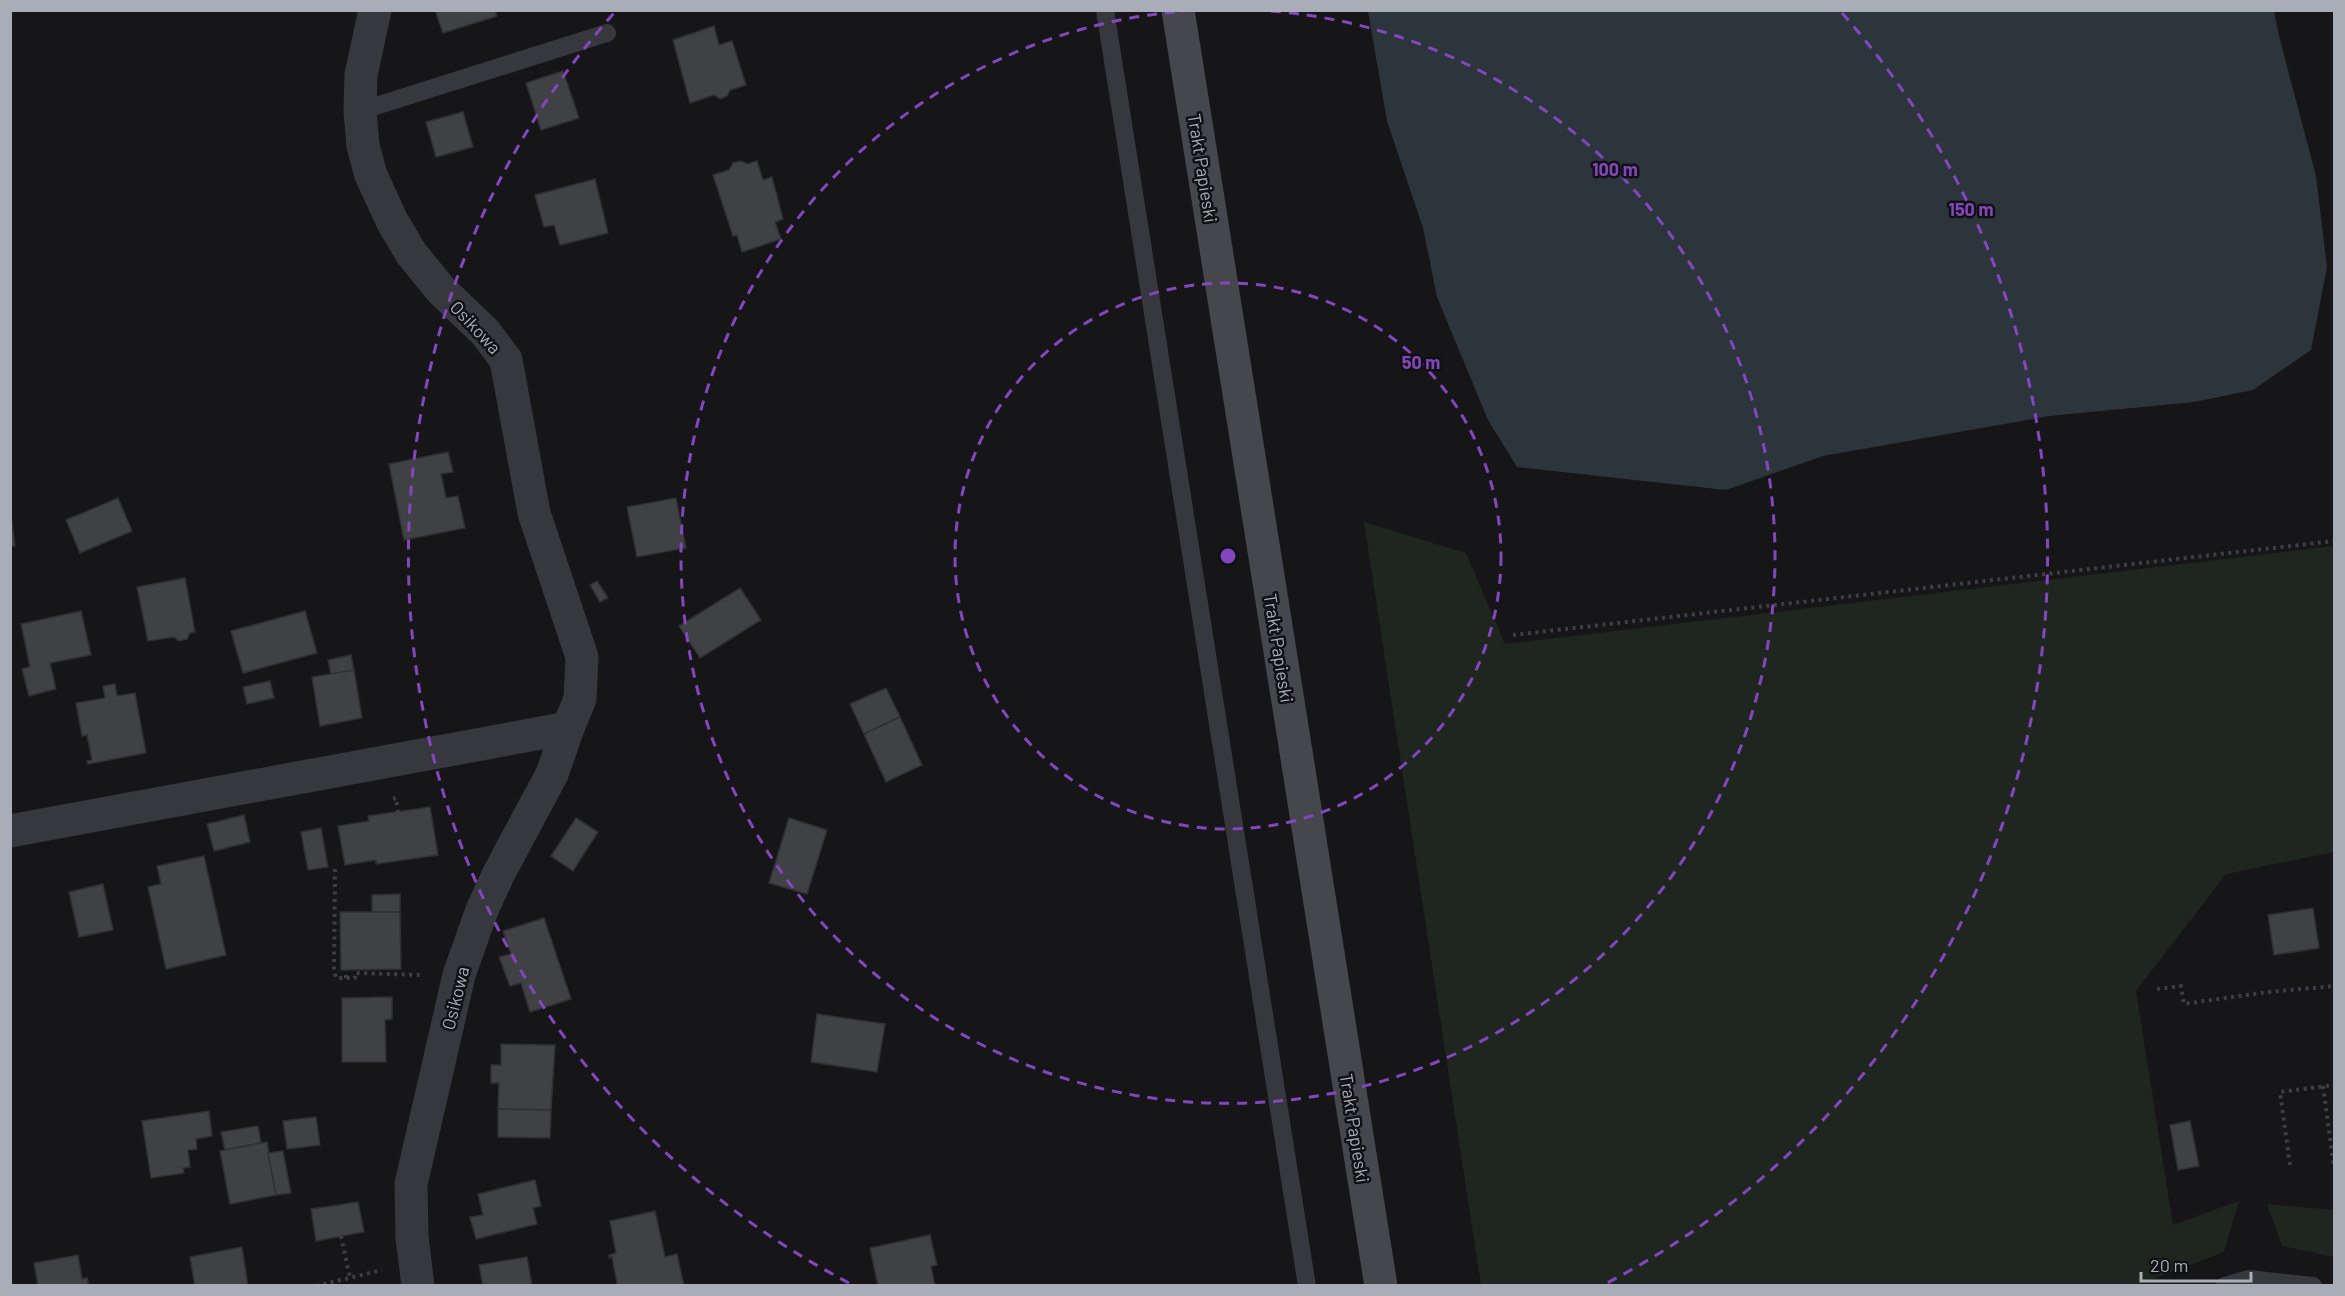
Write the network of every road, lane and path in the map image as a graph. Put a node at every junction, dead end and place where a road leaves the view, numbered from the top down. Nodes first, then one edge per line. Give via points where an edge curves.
1 (375, 10) edge
2 (1105, 10) edge
3 (1178, 10) edge
4 (607, 33) dead end
5 (360, 111) junction
6 (2334, 541) edge
7 (1514, 634) dead end
8 (568, 728) junction
9 (397, 803) dead end
10 (398, 812) dead end
11 (10, 831) edge
12 (335, 869) dead end
13 (346, 970) dead end
14 (459, 975) junction
15 (346, 978) junction
16 (2334, 986) edge
17 (2157, 990) dead end
18 (2334, 1085) edge
19 (2323, 1086) junction
20 (2290, 1165) dead end
21 (2334, 1167) edge
22 (341, 1236) dead end
23 (417, 1275) edge
24 (350, 1278) junction
25 (316, 1286) edge
26 (1307, 1286) edge
27 (1381, 1286) edge
28 (2225, 1286) edge
29 (2313, 1286) edge

1 - 5 street, Osikowa via 361,75
2 - 26 lane
3 - 27 street, Trakt Papieski
4 - 5 lane
5 - 8 street, Osikowa via 371,175 392,221 411,253 441,290 485,332 506,360 534,513 582,657 580,699
6 - 7 path
8 - 11 street
8 - 14 street, Osikowa via 552,774 482,910
9 - 10 path
12 - 15 path via 334,971 336,978
13 - 15 path
14 - 15 path via 356,973 356,978
14 - 23 street, Osikowa via 411,1184 411,1237
16 - 17 path via 2184,1004 2181,986
18 - 19 path
19 - 20 path via 2280,1092
19 - 21 path
22 - 24 path
23 - 24 path
24 - 25 path
28 - 29 lane via 2250,1279

